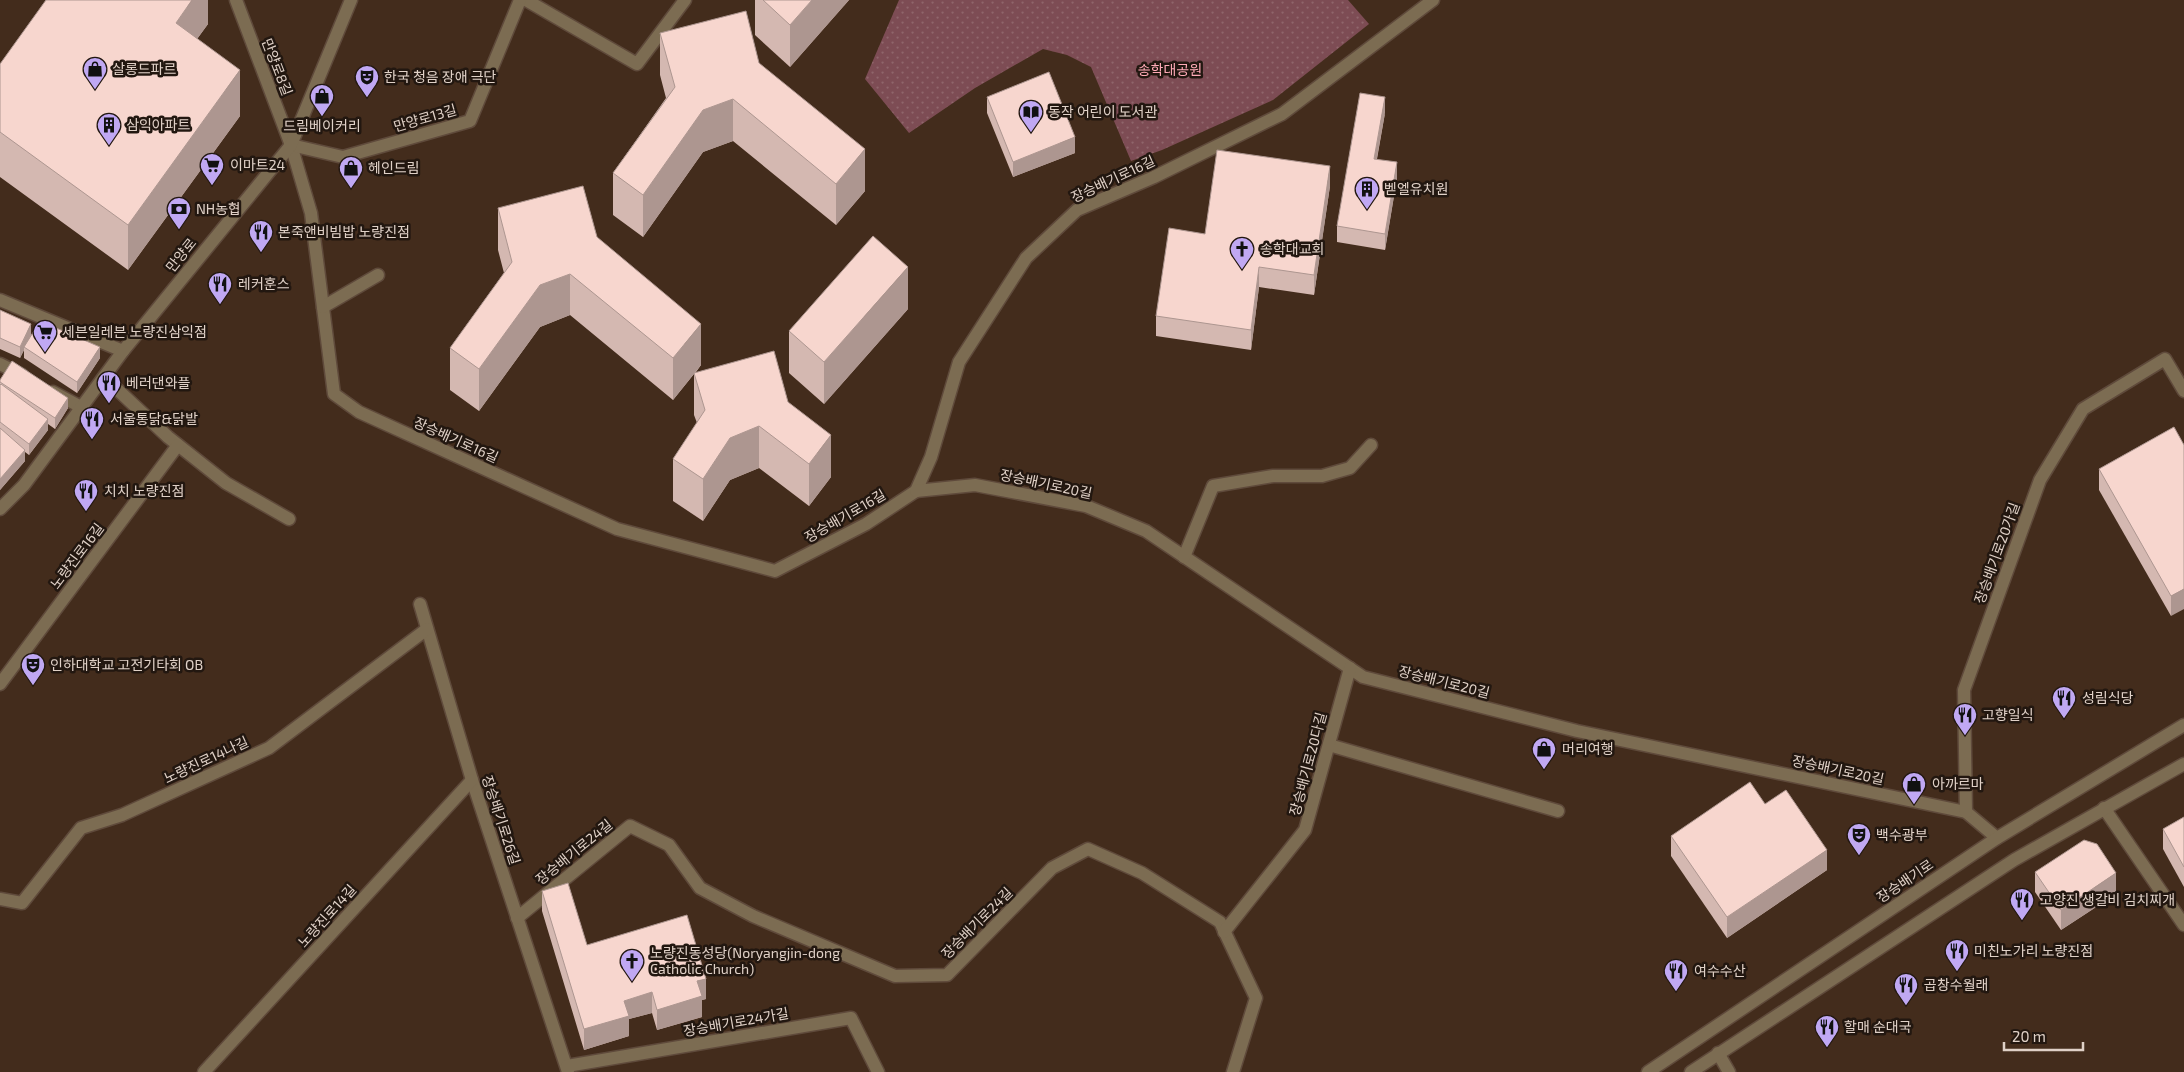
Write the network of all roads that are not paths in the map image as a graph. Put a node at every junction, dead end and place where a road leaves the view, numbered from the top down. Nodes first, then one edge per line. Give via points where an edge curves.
1 (236, 0) edge
2 (351, 0) edge
3 (520, 0) edge
4 (526, 0) edge
5 (685, 0) edge
6 (1433, 0) edge
7 (291, 145) junction
8 (378, 275) dead end
9 (0, 300) edge
10 (323, 308) junction
11 (123, 351) junction
12 (2, 368) edge
13 (104, 377) junction
14 (2184, 391) edge
15 (81, 407) junction
16 (178, 445) junction
17 (1372, 445) dead end
18 (916, 491) junction
19 (0, 508) edge
20 (289, 519) dead end
21 (1184, 557) junction
22 (420, 604) dead end
23 (427, 629) junction
24 (1350, 668) junction
25 (0, 684) edge
26 (2184, 725) edge
27 (1328, 745) junction
28 (2184, 764) edge
29 (472, 780) junction
30 (2104, 808) junction
31 (1558, 811) dead end
32 (1966, 812) junction
33 (1997, 838) junction
34 (0, 899) edge
35 (517, 918) junction
36 (2184, 925) edge
37 (1224, 932) junction
38 (1718, 1053) junction
39 (568, 1069) edge
40 (204, 1072) edge
41 (878, 1072) edge
42 (1232, 1072) edge
43 (1648, 1072) edge
44 (1691, 1072) edge
45 (1729, 1072) edge

1 - 7 street, 만양로8길
2 - 7 street, 만양로
3 - 7 street, 만양로13길 via 470,121 343,157
4 - 5 street via 637,64
6 - 18 street, 장승배기로16길 via 1282,114 1077,210 1026,258 959,362 931,457
7 - 10 street, 장승배기로16길 via 311,213
7 - 11 street, 만양로
8 - 10 street
9 - 11 street
10 - 18 street, 장승배기로16길 via 334,394 359,412 617,529 775,572 866,524
11 - 13 street, 만양로
12 - 15 street
13 - 15 street, 만양로
13 - 16 street
14 - 32 street, 장승배기로20가길 via 2165,359 2082,409 2040,480 1964,690
15 - 19 street, 만양로 via 24,485
16 - 20 street via 226,483
16 - 25 street, 노량진로16길
17 - 21 street via 1350,468 1322,476 1273,476 1213,486
18 - 21 street, 장승배기로20길 via 975,485 1086,506 1146,531
21 - 24 street, 장승배기로20길
22 - 23 street, 장승배기로26길
23 - 29 street, 장승배기로26길
23 - 34 street, 노량진로14나길 via 269,748 122,815 81,828 22,903
24 - 27 street, 장승배기로20다길
24 - 32 street, 장승배기로20길 via 1362,677 1577,731
26 - 33 street, 장승배기로
27 - 31 street
27 - 37 street, 장승배기로20다길 via 1305,830
28 - 30 street
29 - 35 street, 장승배기로26길
29 - 40 street, 노량진로14길
30 - 36 street
30 - 38 street via 2014,860
32 - 33 street, 장승배기로20길
33 - 43 street, 장승배기로
35 - 37 street, 장승배기로24길 via 630,826 669,844 700,888 753,916 895,976 947,975 1052,868 1088,849 1142,874 1220,922
35 - 39 street, 장승배기로26길
37 - 42 street, 장승배기로24길 via 1256,998
38 - 44 street
38 - 45 street
39 - 41 street, 장승배기로24가길 via 851,1018

